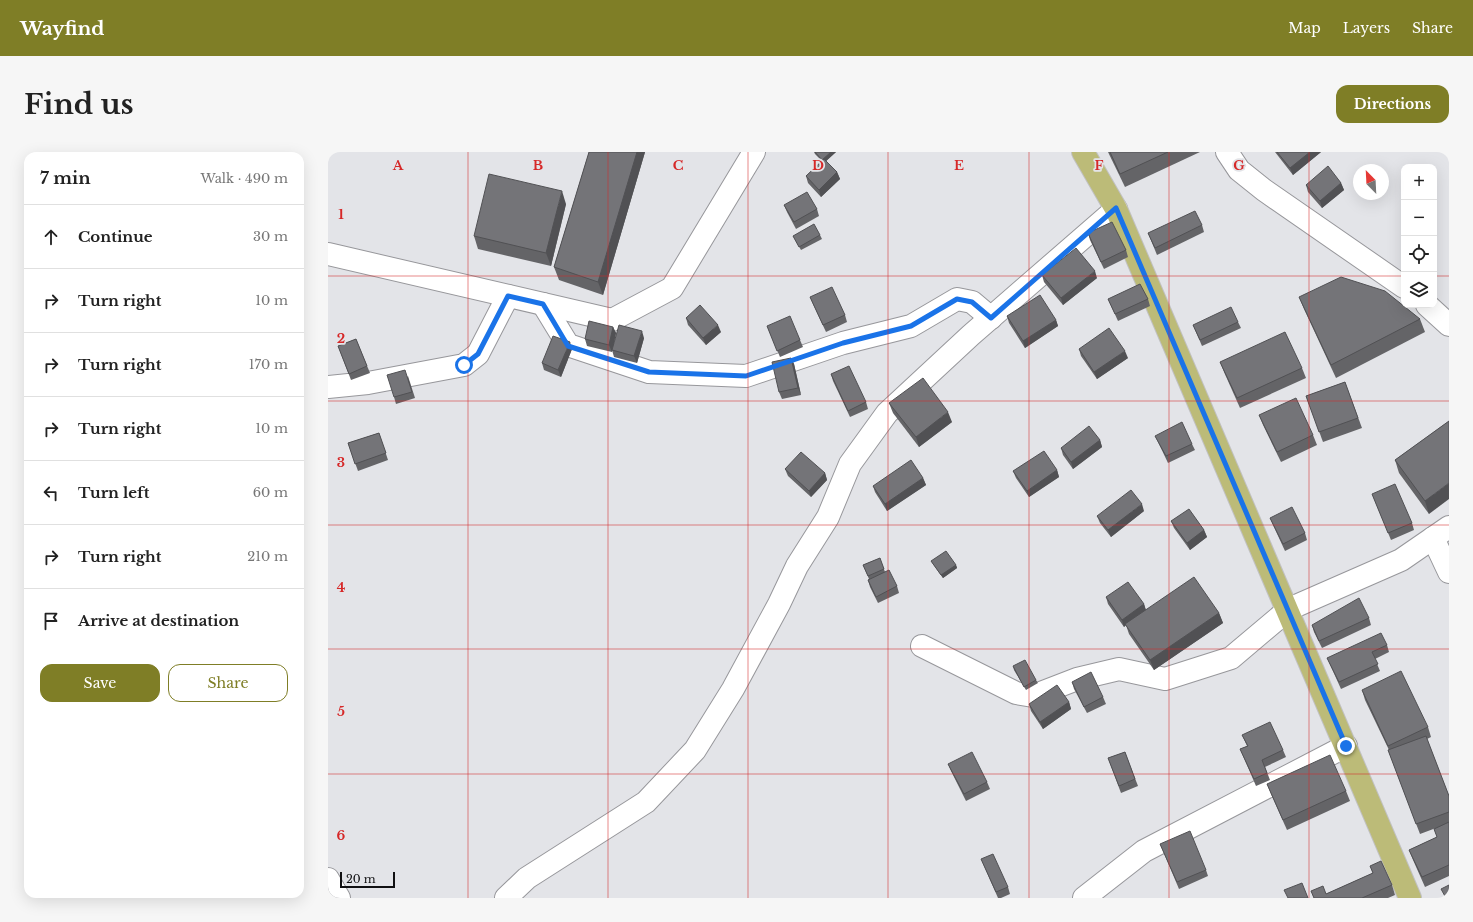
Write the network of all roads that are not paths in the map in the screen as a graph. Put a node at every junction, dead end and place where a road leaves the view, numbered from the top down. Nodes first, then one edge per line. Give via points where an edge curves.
1 (754, 152) edge
2 (1083, 152) edge
3 (1227, 152) edge
4 (1116, 208) junction
5 (328, 254) edge
6 (1401, 285) edge
7 (508, 296) junction
8 (543, 304) junction
9 (1430, 308) edge
10 (991, 318) junction
11 (1449, 324) edge
12 (328, 387) edge
13 (1441, 533) edge
14 (1449, 572) edge
15 (1289, 609) junction
16 (922, 646) dead end
17 (1346, 746) junction
18 (328, 879) edge
19 (339, 898) edge
20 (506, 898) edge
21 (1084, 898) edge
22 (1410, 898) edge

1 - 8 street via 672,288 612,320
2 - 4 main road
3 - 6 street via 1239,170 1264,190
4 - 10 street
4 - 15 main road
5 - 7 street
7 - 8 street
7 - 12 street via 478,354 464,365 368,383
8 - 10 street via 568,346 649,372 746,376 843,343 911,326 957,299 972,302
9 - 11 street
10 - 20 street via 887,413 850,464 828,517 797,566 733,689 695,750 646,802 527,878
13 - 14 street
13 - 15 street via 1401,560
15 - 16 street via 1231,658 1165,679 1119,669 1077,679 1033,696 1016,693
15 - 17 main road
17 - 21 street via 1144,851
17 - 22 main road
18 - 19 street

